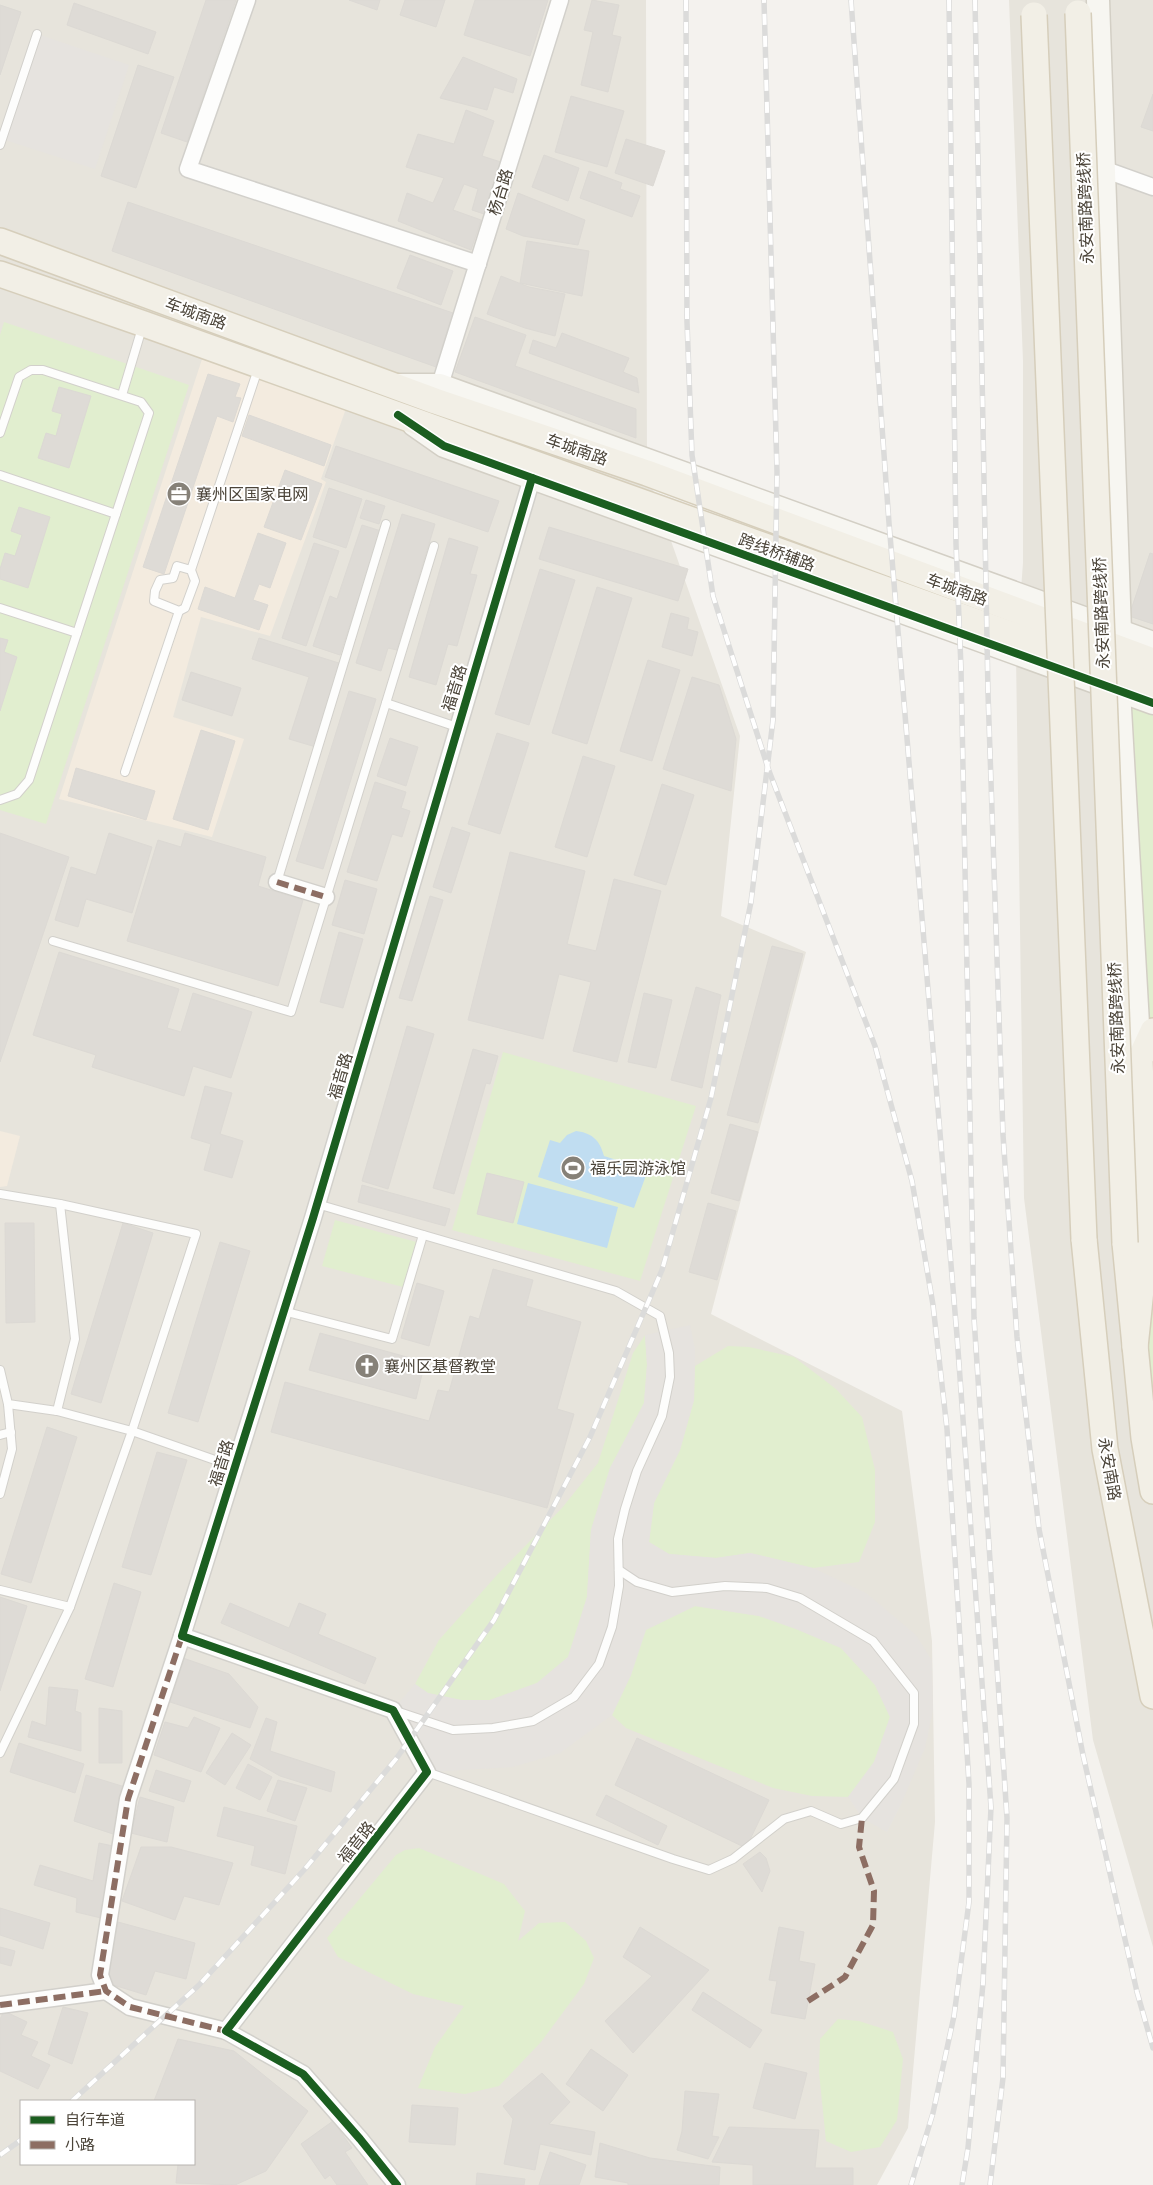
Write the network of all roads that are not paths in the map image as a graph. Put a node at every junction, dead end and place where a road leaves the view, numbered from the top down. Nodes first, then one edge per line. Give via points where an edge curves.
1 (247, 0) edge
2 (560, 0) edge
3 (1084, 4) edge
4 (1033, 8) edge
5 (37, 34) dead end
6 (0, 145) edge
7 (1103, 170) junction
8 (1153, 187) edge
9 (0, 241) edge
10 (478, 264) junction
11 (0, 274) edge
12 (144, 324) junction
13 (259, 365) junction
14 (391, 384) junction
15 (440, 385) junction
16 (122, 395) junction
17 (398, 415) junction
18 (0, 433) edge
19 (0, 475) edge
20 (532, 478) junction
21 (116, 514) junction
22 (386, 524) dead end
23 (434, 546) dead end
24 (191, 570) junction
25 (0, 608) edge
26 (179, 611) junction
27 (1120, 631) junction
28 (77, 633) junction
29 (1153, 643) edge
30 (1153, 661) edge
31 (1153, 685) edge
32 (1119, 691) junction
33 (386, 703) junction
34 (1153, 704) edge
35 (457, 727) junction
36 (125, 772) dead end
37 (0, 800) edge
38 (277, 882) joint
39 (326, 897) junction
40 (52, 941) dead end
41 (1153, 1031) edge
42 (1140, 1059) junction
43 (0, 1194) edge
44 (60, 1204) junction
45 (317, 1204) junction
46 (422, 1235) junction
47 (283, 1311) junction
48 (1135, 1347) junction
49 (0, 1370) edge
50 (8, 1404) junction
51 (57, 1411) junction
52 (132, 1431) junction
53 (11, 1432) junction
54 (0, 1435) edge
55 (235, 1467) junction
56 (1153, 1489) edge
57 (0, 1494) edge
58 (619, 1570) junction
59 (0, 1590) edge
60 (70, 1608) junction
61 (182, 1636) junction
62 (1153, 1696) edge
63 (392, 1710) junction
64 (0, 1753) edge
65 (427, 1772) junction
66 (106, 1991) junction
67 (0, 2005) edge
68 (226, 2031) junction
69 (397, 2185) edge

1 - 10 street via 188,169
2 - 10 street, 杨台路
3 - 7 street
3 - 48 main road, 永安南路跨线桥, bridge via 1124,1243
4 - 62 main road, 永安南路, bridge via 1084,1239 1105,1449
5 - 6 lane
7 - 8 street
7 - 27 street
9 - 14 main road, 车城南路
10 - 15 street, 杨台路
11 - 12 main road, 车城南路
12 - 13 main road, 车城南路
12 - 16 lane
13 - 17 main road, 车城南路
13 - 24 lane
14 - 15 street
14 - 30 main road, 车城南路 via 647,473
15 - 27 street
16 - 18 lane via 42,370 31,370 19,377
16 - 21 lane via 141,402 149,414
17 - 20 street, 跨线桥辅路 via 444,446
17 - 31 main road, 车城南路
19 - 21 lane
20 - 32 street, 跨线桥辅路
20 - 35 street, 福音路
21 - 28 lane
22 - 38 lane
23 - 33 lane
24 - 26 lane via 195,581 185,608
24 - 26 lane via 177,566 173,578 160,580 155,591 154,601
25 - 28 lane
26 - 36 lane
27 - 29 street
28 - 37 lane via 29,780 17,794
32 - 34 street, 跨线桥辅路
32 - 42 street
33 - 35 lane
33 - 39 lane
35 - 45 street, 福音路
38 - 39 street
39 - 40 lane via 291,1012
41 - 42 main road
42 - 48 main road via 1147,1232
43 - 44 lane
44 - 51 lane via 75,1339
44 - 52 lane via 196,1234
45 - 46 lane
45 - 47 street, 福音路
46 - 47 lane via 392,1339
46 - 58 lane via 616,1291 660,1316 669,1353 670,1377 662,1416 637,1471 625,1510 618,1539
47 - 55 street, 福音路
48 - 56 main road via 1144,1438
49 - 50 lane
50 - 51 lane
50 - 53 lane
51 - 52 lane
52 - 55 lane
52 - 60 lane
53 - 54 lane
53 - 57 lane via 12,1449
55 - 61 street, 福音路
58 - 63 lane via 612,1627 599,1664 574,1697 532,1721 493,1728 453,1730
58 - 65 lane via 637,1582 672,1592 725,1586 767,1588 800,1598 873,1641 914,1693 914,1724 894,1779 862,1818 841,1824 811,1811 784,1819 733,1859 709,1870
59 - 60 lane
60 - 64 lane
61 - 63 street
61 - 66 street, 福音路 via 128,1799 100,1975
63 - 65 street
65 - 68 street, 福音路
66 - 67 street
66 - 68 street via 130,2007
68 - 69 street via 303,2074

